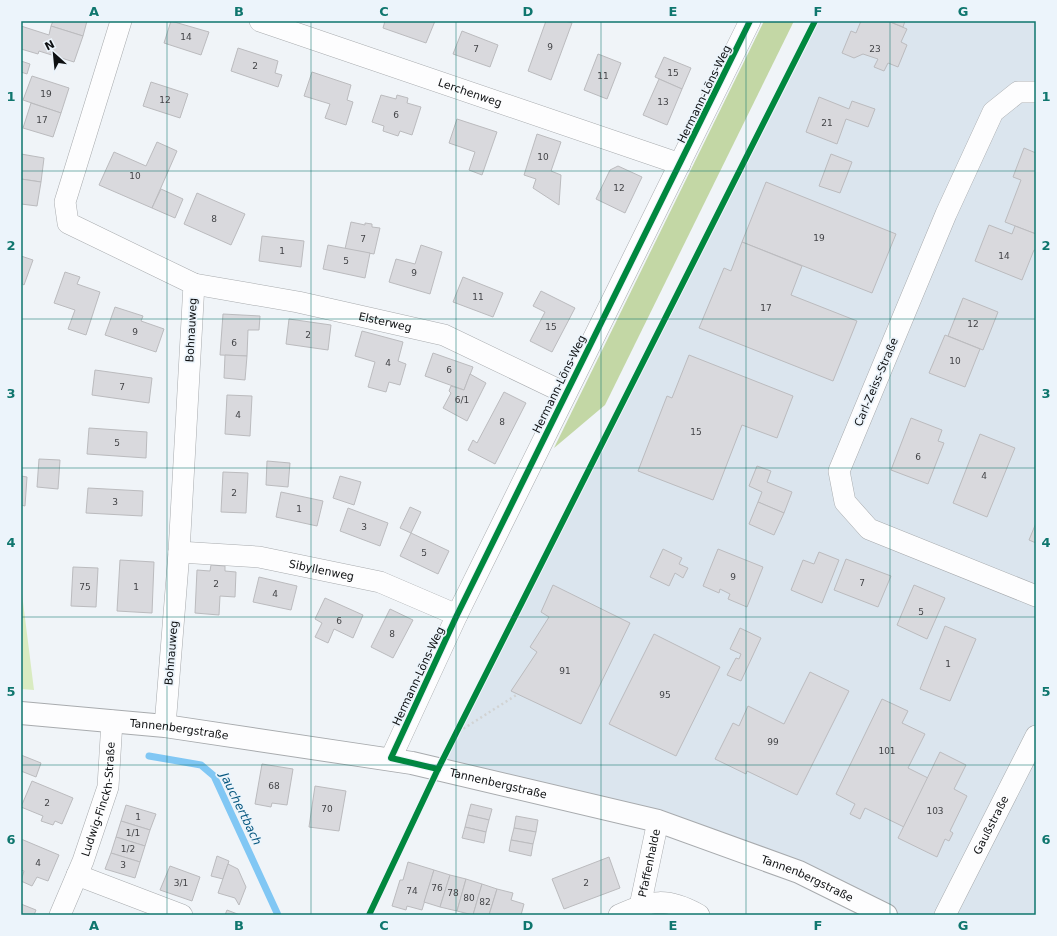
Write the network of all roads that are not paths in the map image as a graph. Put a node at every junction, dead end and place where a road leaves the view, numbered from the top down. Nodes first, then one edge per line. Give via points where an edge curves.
1 (121, 21) edge
2 (260, 21) edge
3 (750, 21) edge
4 (1036, 92) edge
5 (680, 164) junction
6 (194, 284) junction
7 (566, 393) junction
8 (179, 552) junction
9 (1036, 596) edge
10 (457, 615) junction
11 (21, 713) edge
12 (112, 721) junction
13 (165, 726) junction
14 (1036, 736) edge
15 (391, 758) junction
16 (658, 822) junction
17 (77, 875) junction
18 (640, 906) junction
19 (60, 915) edge
20 (182, 915) edge
21 (619, 915) edge
22 (699, 915) edge
23 (886, 915) edge
24 (945, 915) edge

1 - 6 street, Bohnauweg via 65,202 68,223
2 - 5 street, Lerchenweg
3 - 5 street, Hermann-Löns-Weg
4 - 9 street, Carl-Zeiss-Straße via 1018,92 993,112 946,214 839,471 845,502 869,529
5 - 7 street, Hermann-Löns-Weg
6 - 7 street, Elsterweg via 298,302 444,335
6 - 8 street, Bohnauweg
7 - 10 street, Hermann-Löns-Weg
8 - 10 street, Sibyllenweg via 259,557 380,582
8 - 13 street, Bohnauweg
10 - 15 street, Hermann-Löns-Weg
11 - 12 street, Tannenbergstraße
12 - 13 street, Tannenbergstraße
12 - 17 street, Ludwig-Finckh-Straße via 108,787
13 - 15 street, Tannenbergstraße
14 - 24 street, Gaußstraße
15 - 16 street, Tannenbergstraße
16 - 18 street, Pfaffenhalde
16 - 23 street, Tannenbergstraße via 799,872
17 - 19 street, Ludwig-Finckh-Straße
17 - 20 street
18 - 21 street, Pfaffenhalde
18 - 22 street via 660,902 682,906

